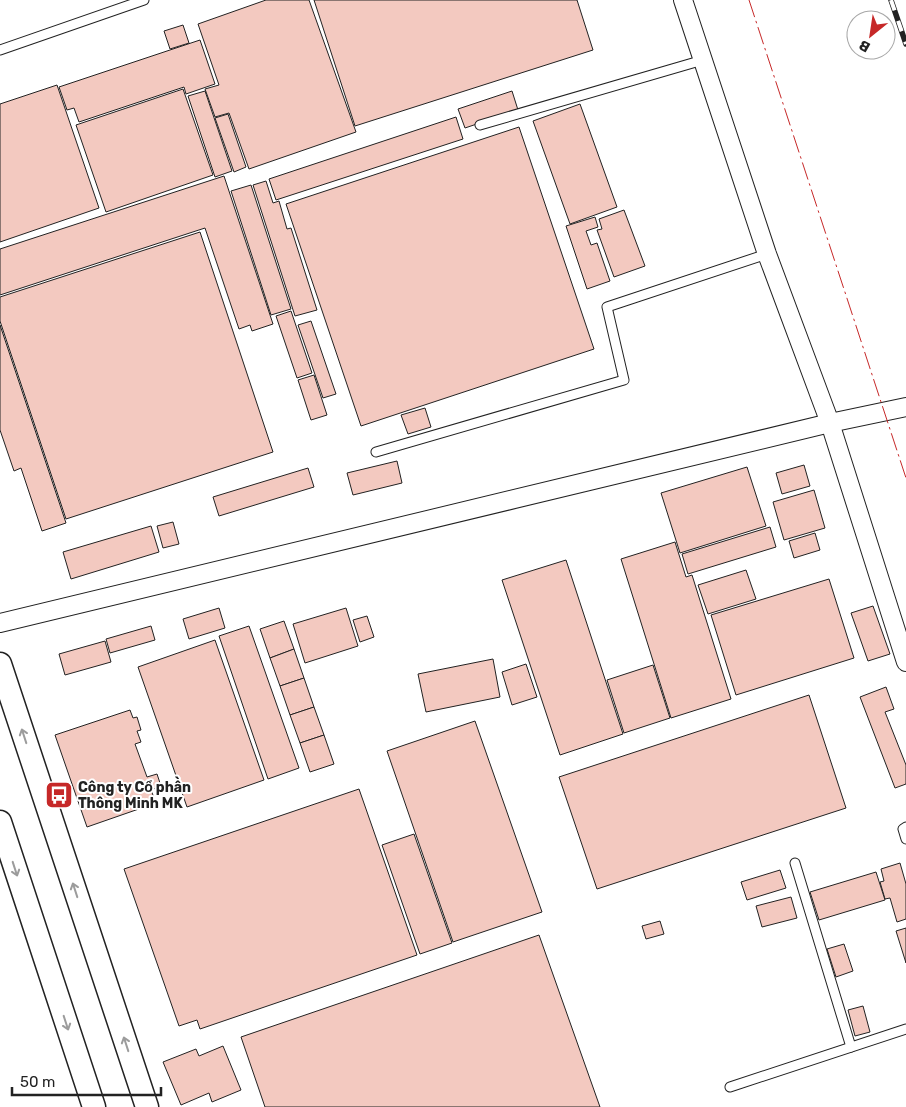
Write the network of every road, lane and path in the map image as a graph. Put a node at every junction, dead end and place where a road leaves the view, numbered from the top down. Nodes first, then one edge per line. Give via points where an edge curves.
1 (144, 0) edge
2 (683, 0) edge
3 (0, 50) edge
4 (702, 60) junction
5 (480, 125) dead end
6 (768, 254) junction
7 (906, 407) edge
8 (830, 423) junction
9 (376, 452) dead end
10 (0, 623) edge
11 (906, 662) edge
12 (0, 664) edge
13 (0, 822) edge
14 (906, 827) edge
15 (906, 839) edge
16 (795, 863) dead end
17 (906, 1029) edge
18 (851, 1047) junction
19 (730, 1087) dead end
20 (94, 1107) edge
21 (147, 1107) edge

1 - 3 lane
2 - 4 street
4 - 5 lane
4 - 6 street
6 - 8 street
6 - 9 lane via 606,307 624,380
7 - 8 street
8 - 10 street
8 - 11 street
21 -> 12 street
13 -> 20 street
14 - 15 lane via 903,828
16 - 18 lane
17 - 18 lane
18 - 19 lane

